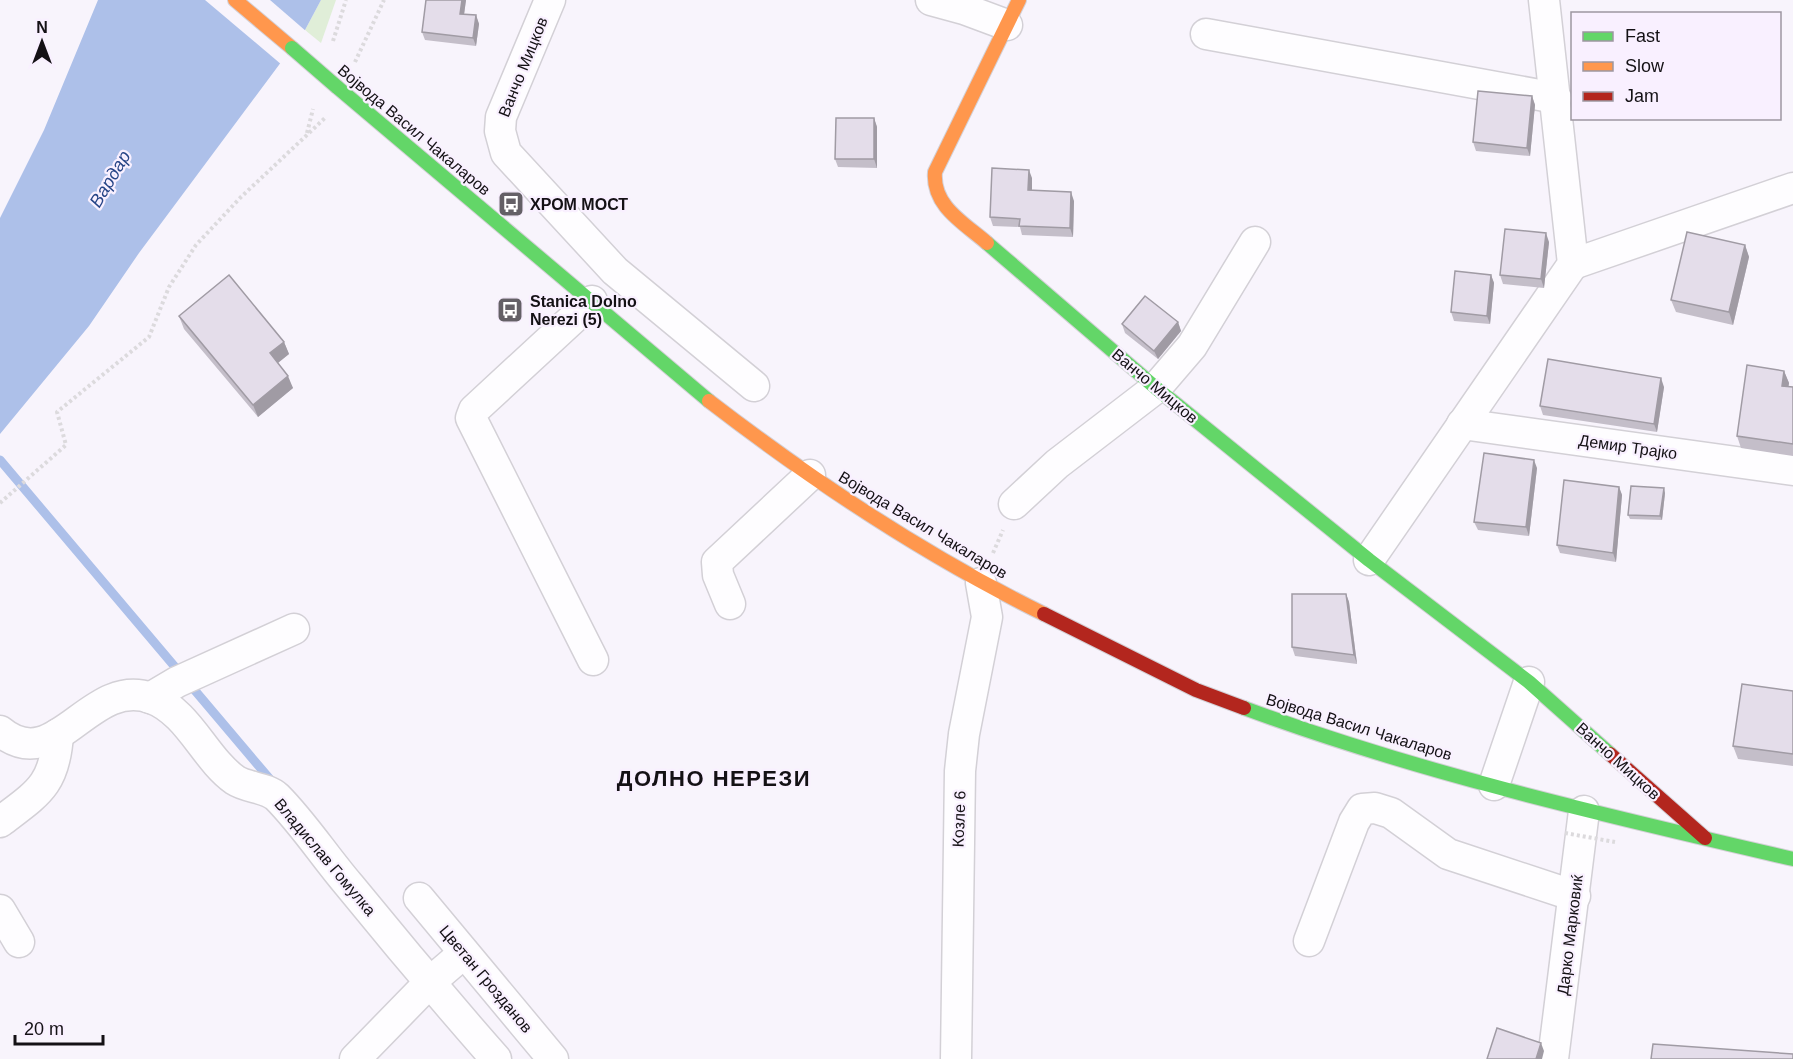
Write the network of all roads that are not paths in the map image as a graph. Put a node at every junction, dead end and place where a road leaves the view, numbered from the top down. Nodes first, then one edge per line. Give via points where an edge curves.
1 (235, 0) edge
2 (550, 0) edge
3 (931, 0) edge
4 (1544, 0) edge
5 (1013, 12) edge
6 (1206, 33) dead end
7 (1556, 99) junction
8 (1793, 188) edge
9 (1255, 242) dead end
10 (1573, 264) junction
11 (592, 301) junction
12 (754, 386) dead end
13 (1156, 388) junction
14 (1462, 424) junction
15 (1793, 470) edge
16 (810, 475) junction
17 (1014, 504) road end
18 (1369, 560) junction
19 (981, 583) junction
20 (730, 604) dead end
21 (294, 629) dead end
22 (593, 660) dead end
23 (1529, 682) junction
24 (150, 698) junction
25 (0, 731) edge
26 (58, 734) junction
27 (1494, 785) junction
28 (0, 822) edge
29 (1574, 822) junction
30 (1706, 839) junction
31 (1793, 859) edge
32 (1575, 896) junction
33 (419, 898) dead end
34 (0, 910) edge
35 (1309, 941) dead end
36 (20, 942) dead end
37 (464, 952) junction
38 (429, 983) junction
39 (355, 1059) edge
40 (496, 1059) edge
41 (553, 1059) edge
42 (956, 1059) edge
43 (1553, 1059) edge

1 - 11 street, Војвода Васил Чакаларов, bridge
2 - 12 street, Ванчо Мицков via 501,117 506,153 615,272
3 - 5 street, Ванчо Мицков via 964,9
4 - 7 street
5 - 13 street, Ванчо Мицков via 940,160 934,179 937,195 943,206
6 - 7 street
7 - 10 street
8 - 10 street
9 - 13 street via 1192,346
10 - 14 street
11 - 16 street, Војвода Васил Чакаларов via 710,402
11 - 22 street via 477,408 471,418
13 - 17 street via 1057,464
13 - 18 street, Ванчо Мицков
14 - 15 street, Демир Трајко
14 - 18 street
16 - 19 street, Војвода Васил Чакаларов
16 - 20 street via 717,562
18 - 23 street, Ванчо Мицков
19 - 27 street, Војвода Васил Чакаларов via 1196,690 1382,755
19 - 42 street, Козле 6 via 987,617 960,771
21 - 24 street
23 - 27 street
23 - 30 street, Ванчо Мицков
24 - 26 street via 121,698 87,712
24 - 38 street, Владислав Гомулка via 171,708 235,780 275,795
25 - 26 street via 24,745 39,745
26 - 28 street via 56,760 43,789
27 - 29 street, Војвода Васил Чакаларов
29 - 30 street, Војвода Васил Чакаларов
29 - 32 street, Дарко Марковиќ
30 - 31 street, Војвода Васил Чакаларов
32 - 35 street via 1448,854 1391,813 1362,809
32 - 43 street, Дарко Марковиќ
33 - 37 street, Цветан Грозданов
34 - 36 street
37 - 38 street
37 - 41 street, Цветан Грозданов
38 - 39 street
38 - 40 street, Владислав Гомулка

